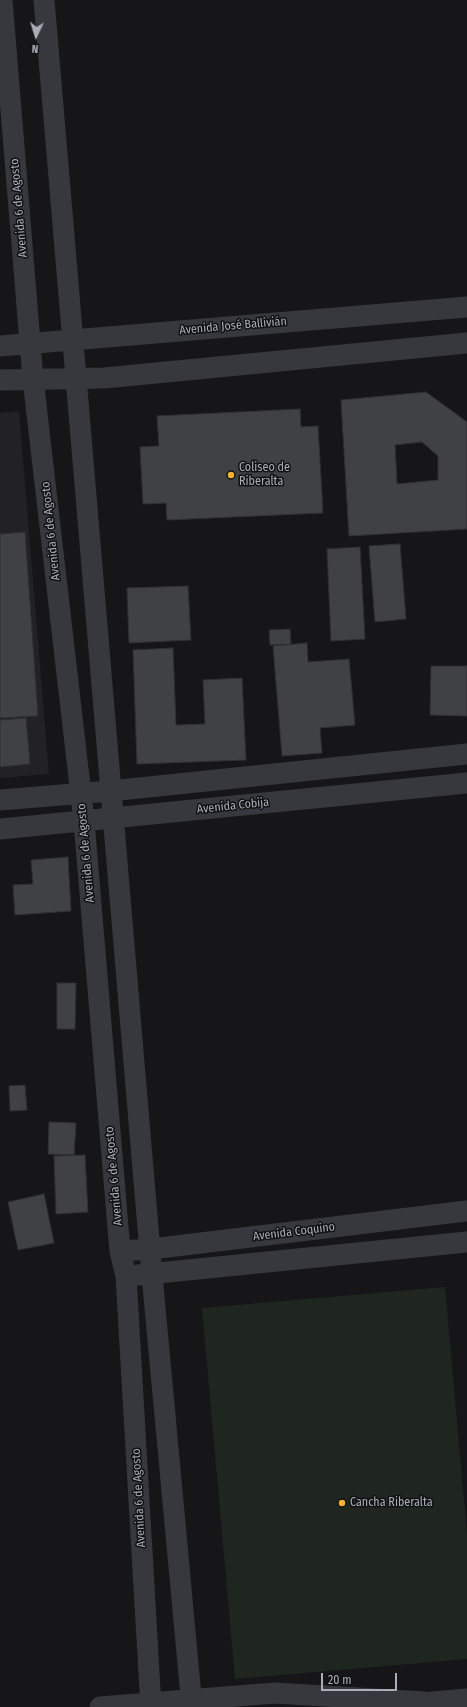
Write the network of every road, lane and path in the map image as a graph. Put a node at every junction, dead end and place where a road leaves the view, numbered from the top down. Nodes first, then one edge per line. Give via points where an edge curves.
1 (2, 0) edge
2 (44, 0) edge
3 (467, 306) edge
4 (72, 339) junction
5 (467, 343) edge
6 (30, 344) junction
7 (0, 346) edge
8 (33, 378) junction
9 (76, 378) junction
10 (0, 380) edge
11 (467, 754) edge
12 (467, 783) edge
13 (110, 791) junction
14 (80, 792) junction
15 (0, 800) edge
16 (112, 817) junction
17 (84, 821) junction
18 (0, 830) edge
19 (467, 1211) edge
20 (467, 1242) edge
21 (151, 1249) junction
22 (120, 1251) junction
23 (152, 1275) junction
24 (126, 1276) junction
25 (467, 1699) edge
26 (424, 1702) junction
27 (151, 1704) edge
28 (192, 1704) edge
29 (100, 1707) edge
30 (396, 1707) edge

1 - 6 street, Avenida 6 de Agosto
2 - 4 street
3 - 4 street, Avenida José Ballivián
4 - 6 street, Avenida José Ballivián
4 - 9 street
5 - 9 street via 104,378
6 - 7 street, Avenida José Ballivián
6 - 8 street, Avenida 6 de Agosto
8 - 9 street
8 - 10 street
8 - 14 street, Avenida 6 de Agosto
9 - 13 street
11 - 13 street
12 - 16 street, Avenida Cobija
13 - 14 street
13 - 16 street
14 - 15 street
14 - 17 street, Avenida 6 de Agosto
16 - 17 street, Avenida Cobija
16 - 21 street
17 - 18 street, Avenida Cobija
17 - 22 street, Avenida 6 de Agosto
19 - 21 street, Avenida Coquino
20 - 23 street
21 - 22 street, Avenida Coquino
21 - 23 street
22 - 24 street, Avenida 6 de Agosto
23 - 24 street
23 - 28 street
24 - 27 street, Avenida 6 de Agosto
25 - 26 street
26 - 28 street via 275,1693
26 - 30 street
27 - 28 street
27 - 29 street

